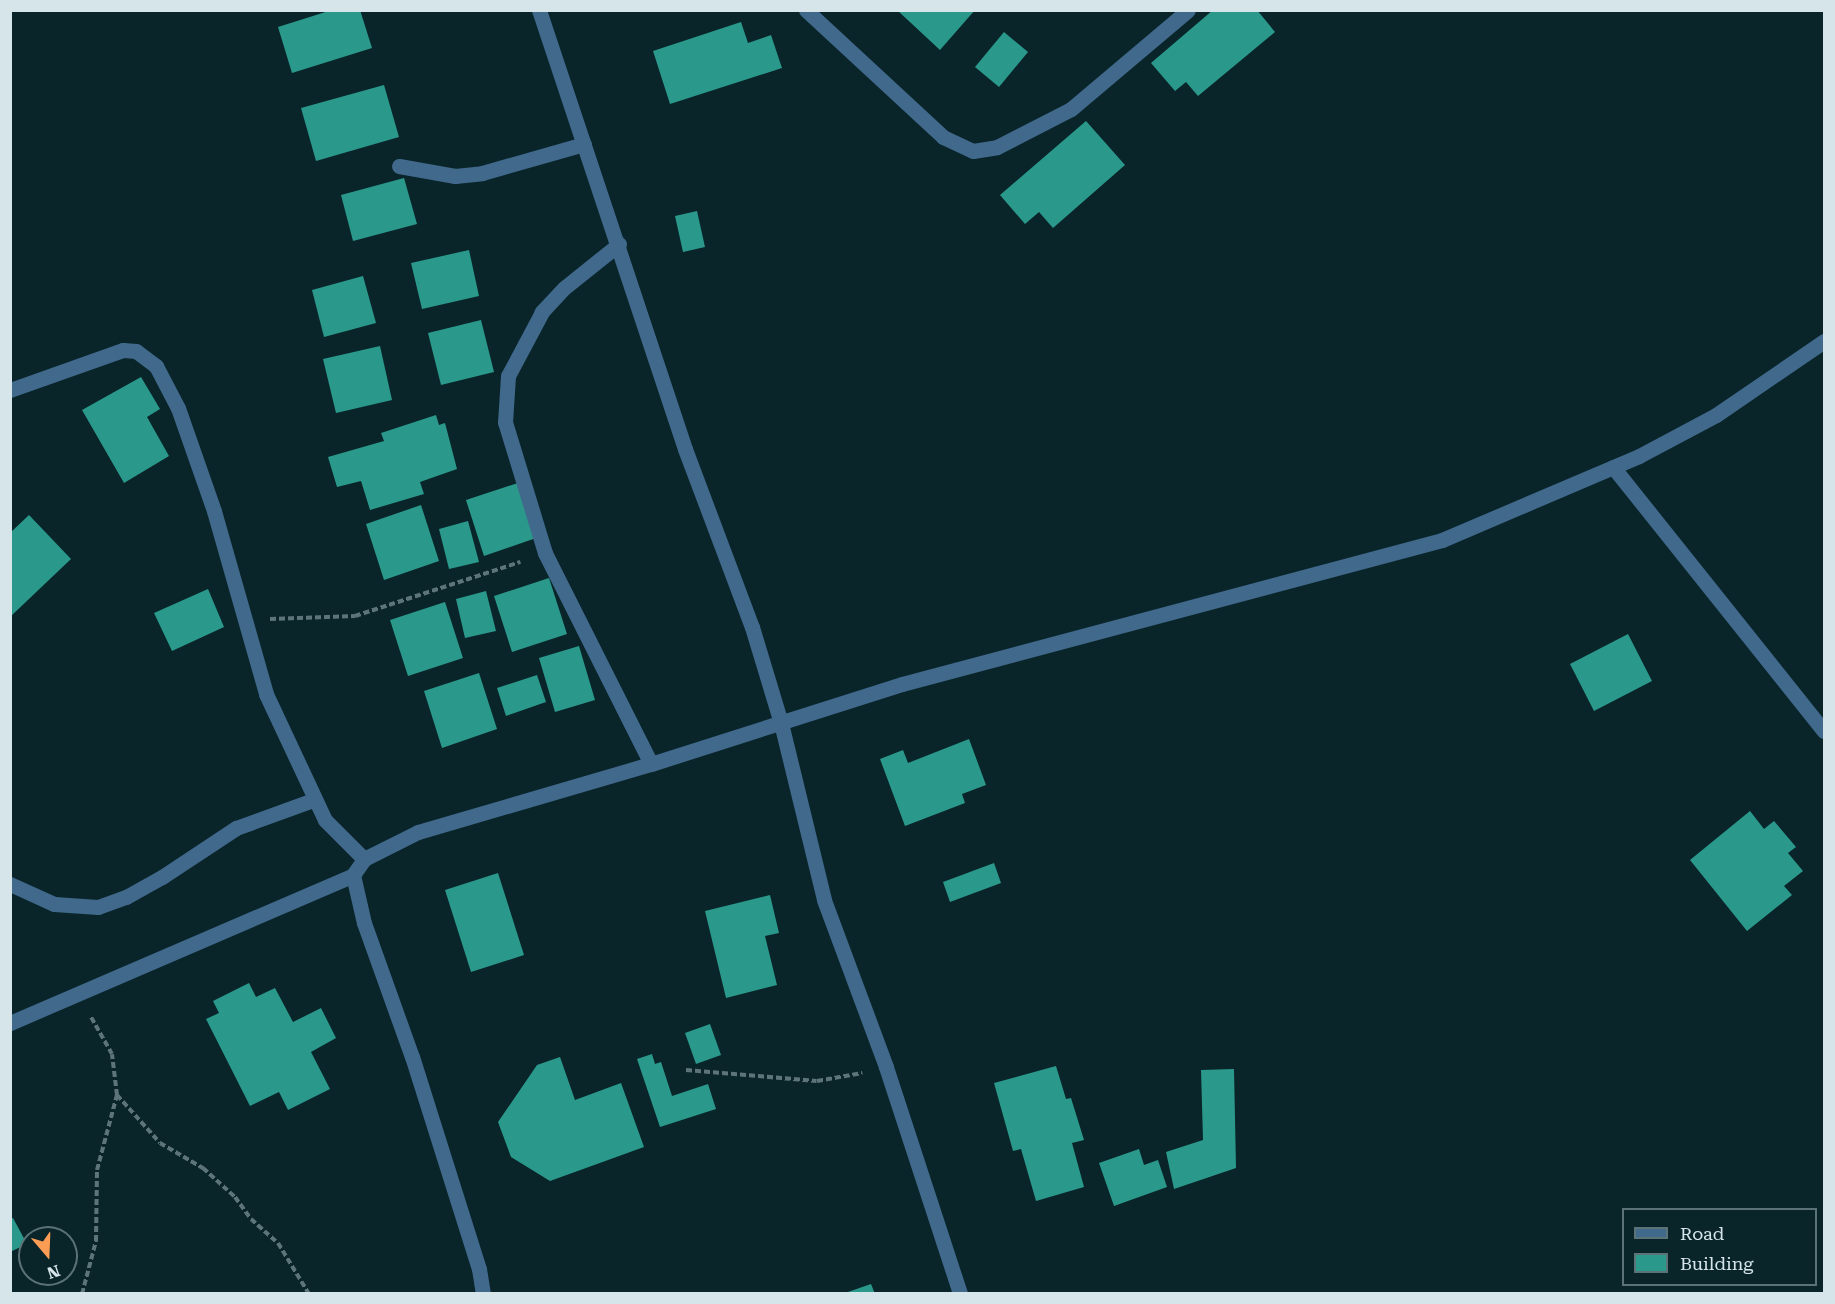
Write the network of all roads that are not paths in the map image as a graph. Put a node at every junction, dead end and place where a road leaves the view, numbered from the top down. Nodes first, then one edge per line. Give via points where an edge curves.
1 (539, 10) edge
2 (806, 10) edge
3 (1188, 10) edge
4 (584, 144) junction
5 (399, 166) dead end
6 (619, 244) junction
7 (1824, 341) edge
8 (10, 390) edge
9 (1613, 467) junction
10 (781, 723) junction
11 (1824, 731) edge
12 (651, 764) junction
13 (313, 800) junction
14 (364, 859) junction
15 (352, 875) junction
16 (10, 884) edge
17 (10, 1023) edge
18 (483, 1293) edge
19 (960, 1293) edge

1 - 4 street
2 - 3 street via 943,137 972,151 997,147 1071,109
4 - 5 street via 482,173 455,176
4 - 6 street
6 - 10 street via 685,449 752,627
6 - 12 street via 564,288 542,312 508,376 505,422 545,554
7 - 9 street via 1716,415
8 - 13 street via 123,350 136,351 156,366 178,408 207,489 266,694
9 - 10 street via 1442,540 902,684
9 - 11 street
10 - 12 street
10 - 19 street via 824,900 886,1067
12 - 14 street via 418,832
13 - 14 street via 340,838
13 - 16 street via 236,828 162,877 98,907 54,904
14 - 15 street
15 - 17 street
15 - 18 street via 364,923 412,1057 479,1269

